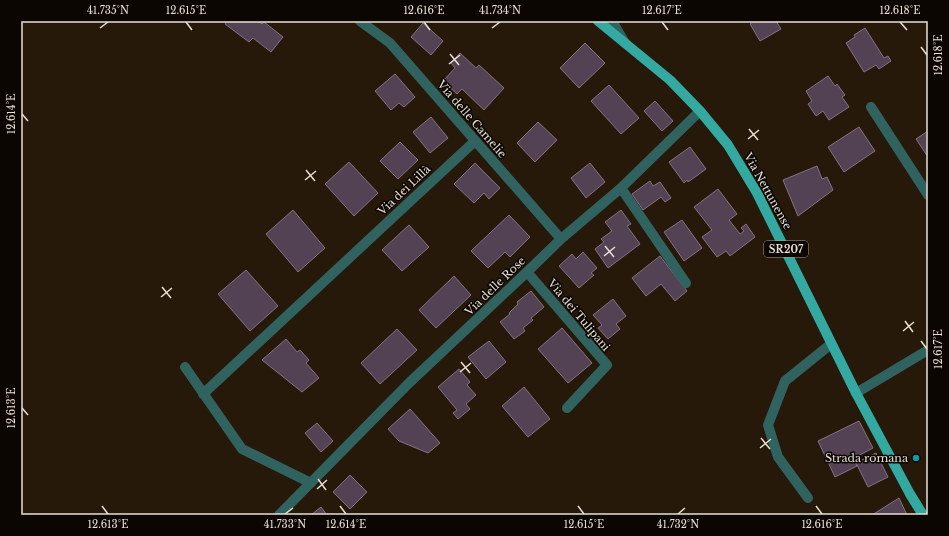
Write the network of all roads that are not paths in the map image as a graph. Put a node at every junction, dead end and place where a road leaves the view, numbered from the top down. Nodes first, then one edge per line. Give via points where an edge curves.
1 (360, 21) edge
2 (598, 21) edge
3 (612, 21) edge
4 (625, 43) junction
5 (871, 107) dead end
6 (700, 111) junction
7 (475, 141) junction
8 (621, 188) junction
9 (928, 195) edge
10 (560, 239) junction
11 (527, 272) junction
12 (686, 283) dead end
13 (831, 344) junction
14 (928, 350) edge
15 (185, 367) dead end
16 (856, 393) junction
17 (203, 394) junction
18 (567, 408) dead end
19 (311, 483) junction
20 (808, 498) dead end
21 (278, 515) edge
22 (923, 515) edge

1 - 7 street, Via delle Camelie via 390,43
2 - 4 main road, Via Nettunense / SR207
3 - 4 street
4 - 6 main road, Via Nettunense / SR207 via 670,80
5 - 9 street
6 - 8 street, Via delle Rose
6 - 13 main road, Via Nettunense / SR207 via 728,146 754,188
7 - 10 street, Via delle Camelie
7 - 17 street, Via dei Lillà
8 - 10 street, Via delle Rose
8 - 12 street
10 - 11 street, Via delle Rose
11 - 18 street, Via dei Tulipani via 607,366
11 - 19 street, Via delle Rose via 409,383
13 - 16 main road, Via Nettunense / SR207
13 - 20 street via 785,381 768,425 778,457
14 - 16 street
15 - 17 street
16 - 22 main road, Via Nettunense / SR207
17 - 19 street via 242,449
19 - 21 street, Via delle Rose

